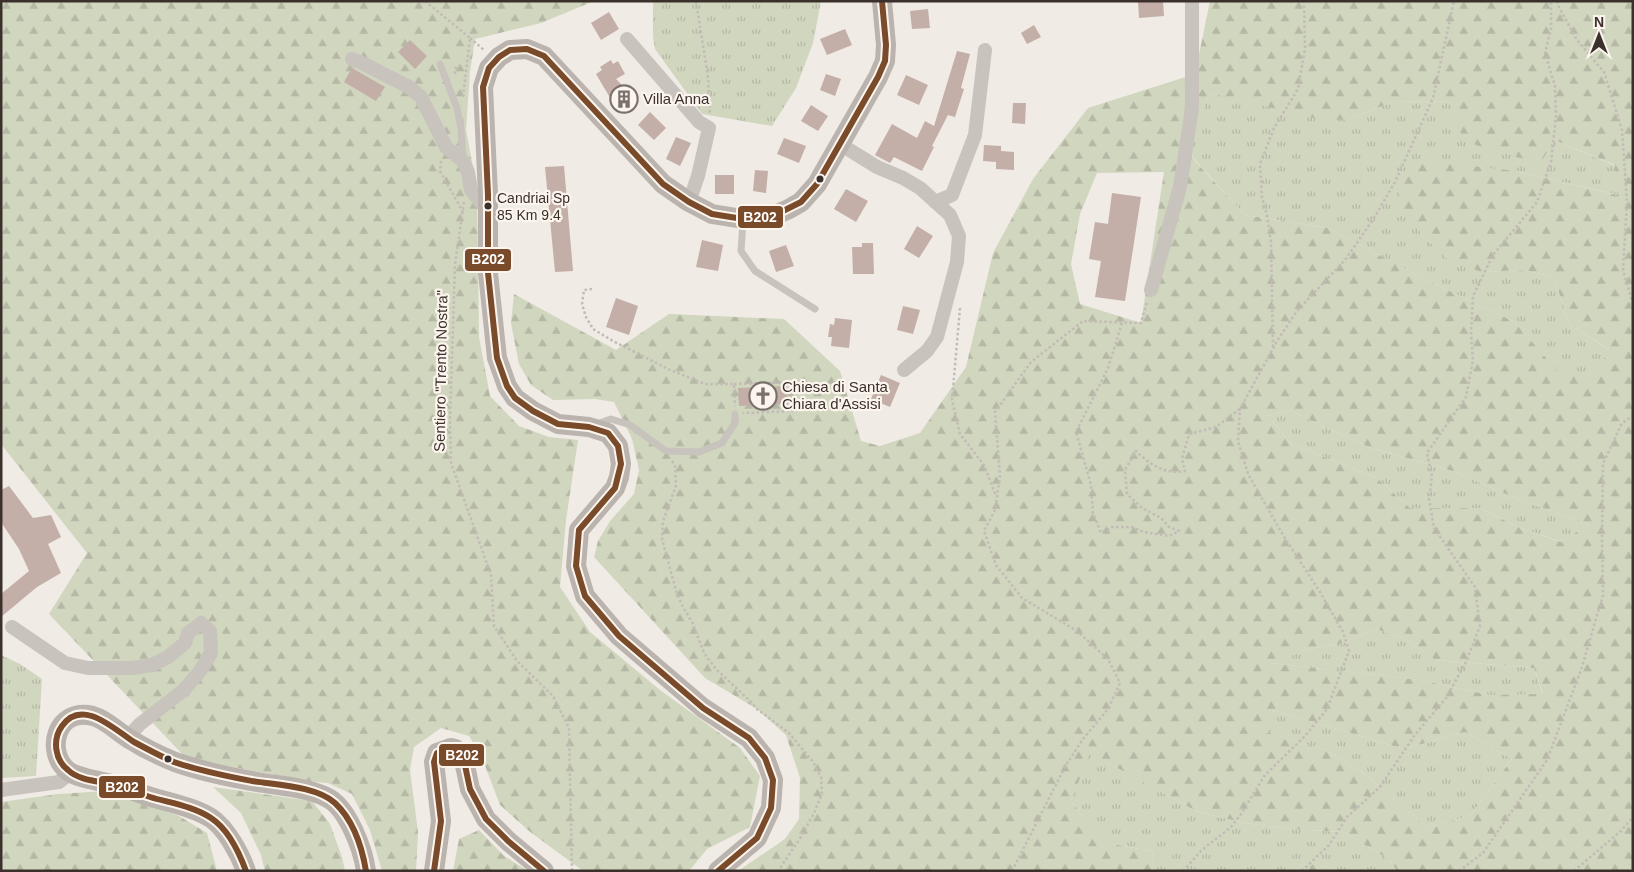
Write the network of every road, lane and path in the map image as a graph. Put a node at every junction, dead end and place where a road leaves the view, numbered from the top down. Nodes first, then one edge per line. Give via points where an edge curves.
1 (425, 1) edge
2 (696, 1) edge
3 (882, 1) edge
4 (1192, 1) edge
5 (1304, 1) edge
6 (1454, 1) edge
7 (1551, 1) edge
8 (1557, 1) edge
9 (627, 39) dead end
10 (985, 50) dead end
11 (352, 60) dead end
12 (440, 64) dead end
13 (463, 104) dead end
14 (708, 128) junction
15 (840, 146) junction
16 (463, 161) junction
17 (464, 199) dead end
18 (689, 202) junction
19 (935, 202) junction
20 (488, 211) junction
21 (743, 219) junction
22 (592, 289) dead end
23 (1151, 290) joint
24 (1633, 304) edge
25 (960, 306) dead end
26 (815, 309) dead end
27 (1122, 323) junction
28 (1273, 349) junction
29 (904, 370) dead end
30 (734, 384) junction
31 (1240, 408) junction
32 (735, 414) junction
33 (1633, 416) edge
34 (589, 426) junction
35 (666, 451) junction
36 (997, 498) junction
37 (12, 627) dead end
38 (127, 738) junction
39 (70, 773) junction
40 (1, 790) edge
41 (1633, 817) edge
42 (246, 871) edge
43 (366, 871) edge
44 (434, 871) edge
45 (544, 871) edge
46 (572, 871) edge
47 (718, 871) edge
48 (778, 871) edge
49 (1012, 871) edge
50 (1183, 871) edge
51 (1302, 871) edge
52 (1460, 871) edge
53 (1574, 871) edge

1 - 13 path via 470,38
2 - 14 path via 710,100
3 - 15 main road via 885,61
4 - 23 street via 1190,125 1180,188
5 - 28 path via 1305,49 1298,89 1274,128 1260,164 1262,197 1271,242
6 - 28 path via 1433,98 1395,182 1345,260 1297,312
7 - 51 path via 1545,53 1555,86 1556,116 1550,162 1537,202 1493,255 1473,296 1473,360 1466,397 1427,453 1432,476 1429,499 1434,528 1475,587 1480,626 1466,662 1446,698 1414,736 1380,787 1347,817 1329,845
8 - 24 path via 1577,40 1604,72 1622,130 1627,202 1623,270
9 - 14 street via 699,122
10 - 19 street via 975,135 952,195
11 - 16 street via 409,87 421,97 446,147
12 - 16 lane via 457,108
14 - 18 street
15 - 19 street via 920,188
15 - 21 main road via 802,202 775,215
16 - 20 street via 471,190
17 - 46 path, Sentiero "Trento Nostra" via 455,264 451,463 491,575 494,626 517,661 554,696 569,728
18 - 20 main road via 663,184 544,56 527,49 510,50 499,57 489,68 483,87
18 - 21 main road via 712,214
19 - 29 street via 950,215 960,236 957,262 936,337 927,351
20 - 34 main road via 488,273 497,358 507,386 515,398 546,419 558,424
21 - 26 lane via 741,251 756,271
22 - 30 path via 584,290 582,304 593,329 687,377 705,384
23 - 27 path via 1141,323
25 - 36 path via 952,400 960,434 984,465
27 - 31 path via 1108,368 1076,432 1091,485 1093,513 1101,533 1112,527 1131,527 1169,536 1179,531 1142,508 1127,494 1124,470 1136,451 1151,465 1176,473 1185,471 1182,458 1189,434 1216,427
27 - 36 path via 1083,321 1030,362 995,412 1000,476
28 - 31 path
30 - 32 path
30 - 32 path via 791,382 793,411
31 - 50 path via 1238,441 1248,474 1344,632 1349,651 1327,709 1265,775 1231,827 1202,850
32 - 35 lane via 736,423 722,443 699,452
33 - 52 path via 1622,423 1603,464 1603,595 1581,670 1547,760 1483,853
34 - 35 lane via 611,419 630,425
34 - 47 main road via 608,433 618,446 621,464 615,488 579,530 576,566 585,596 620,636 696,702 749,738 765,758 773,780 771,808 757,838
35 - 48 path via 675,465 676,486 663,521 662,539 677,594 704,654 757,710 789,732 821,777 822,794 814,813
36 - 49 path via 995,510 984,531 996,565 1022,598 1077,631 1108,659 1120,683 1108,709 1066,765
37 - 38 street via 65,663 88,668 133,668 152,665 168,657 185,643 188,633 201,622 210,631 210,653 200,671 184,690
38 - 39 main road via 101,718 80,714 71,717 59,729 57,756
38 - 43 main road via 175,762 236,779 326,797 340,807 353,831
39 - 40 street via 59,782
39 - 42 main road via 195,810 213,819 230,839
41 - 53 path
44 - 45 main road via 441,821 434,762 437,753 451,748 463,756 470,789 486,819

